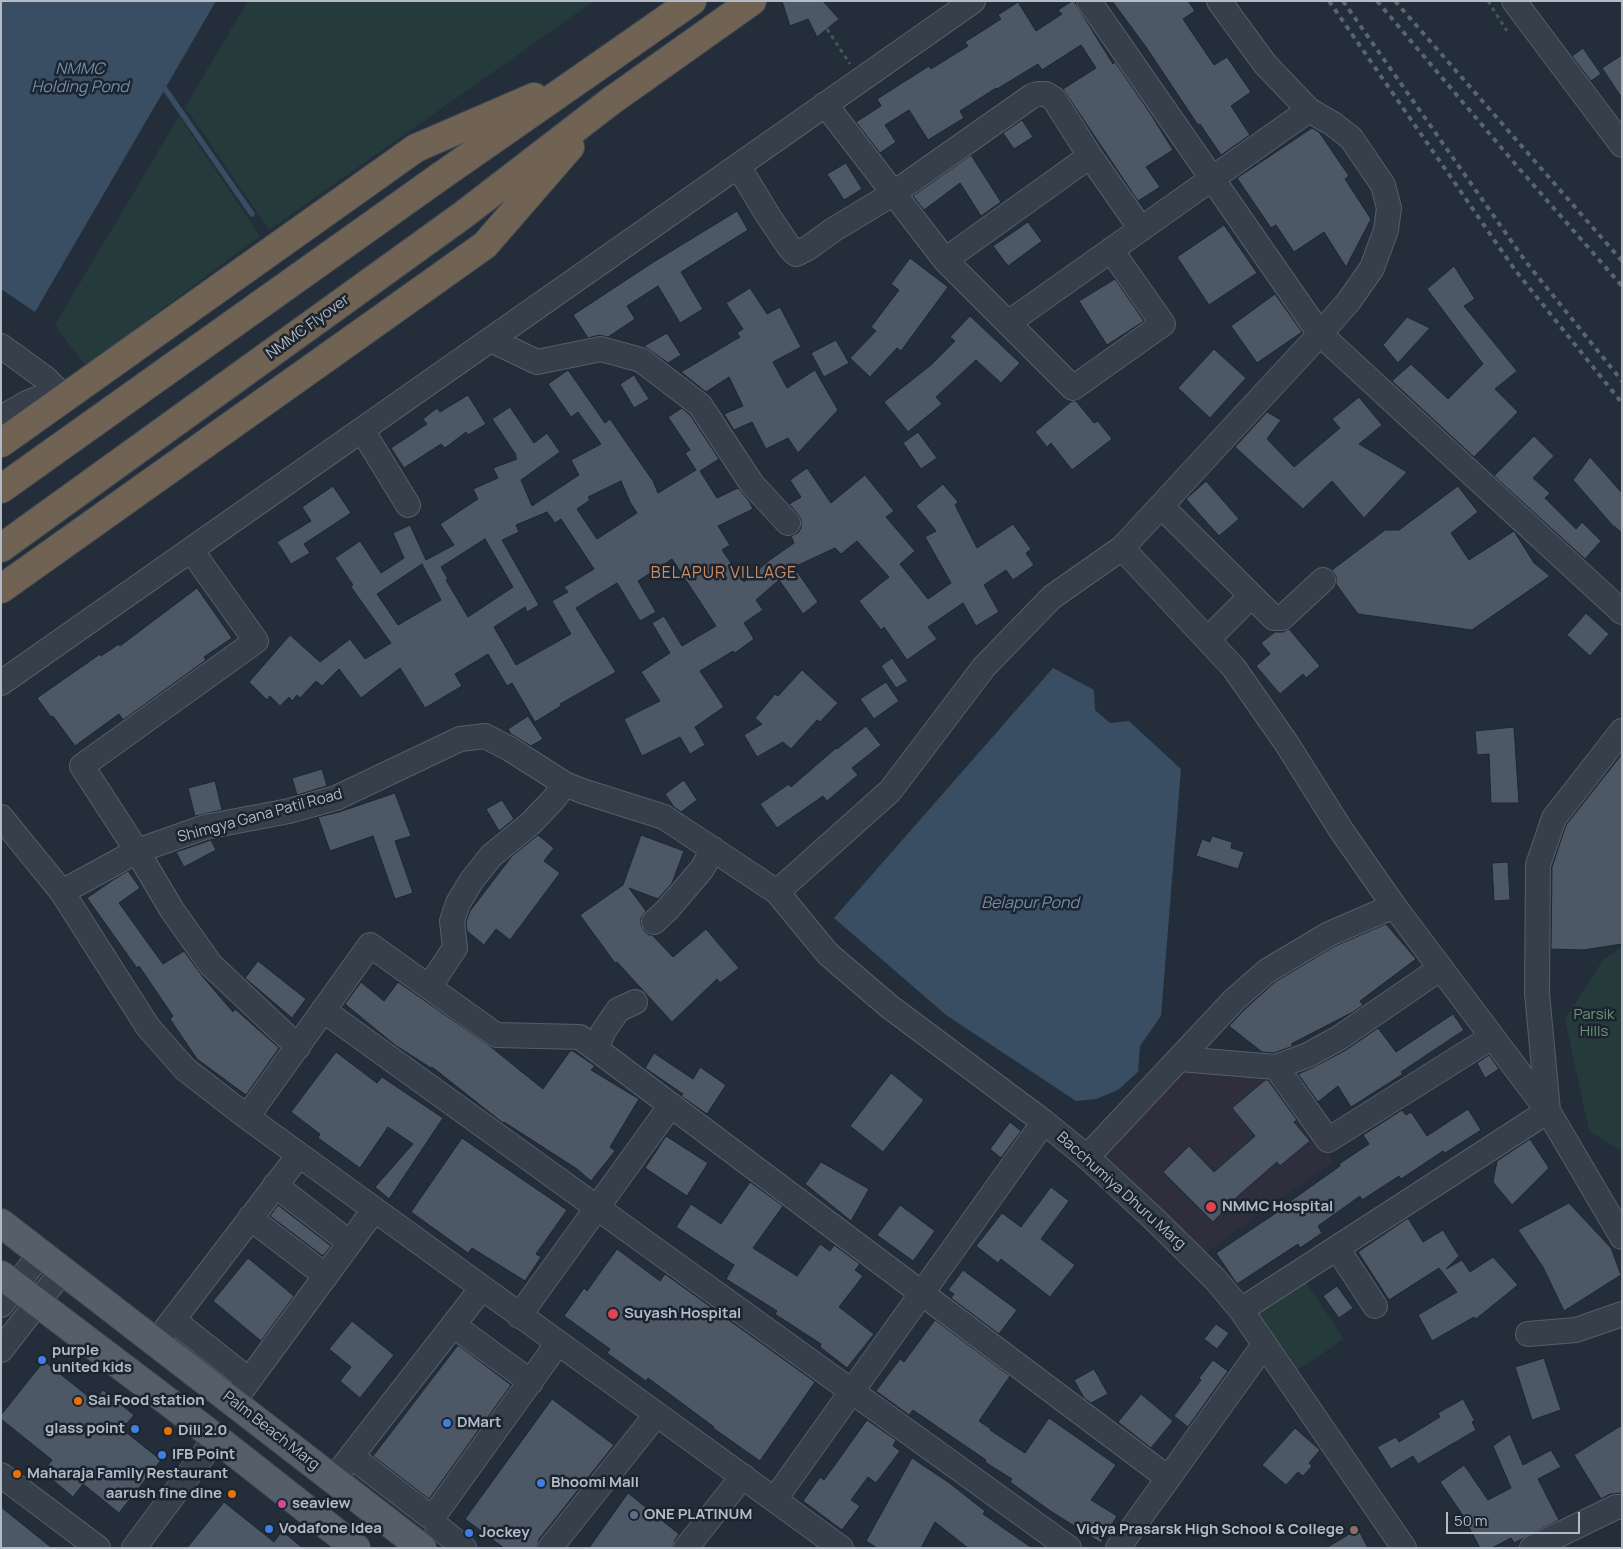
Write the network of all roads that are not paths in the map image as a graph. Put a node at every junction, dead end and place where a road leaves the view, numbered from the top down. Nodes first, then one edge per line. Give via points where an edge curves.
1 (692, 1) edge
2 (752, 1) edge
3 (973, 1) edge
4 (1089, 1) edge
5 (1218, 1) edge
6 (1514, 1) edge
7 (591, 73) junction
8 (611, 101) junction
9 (825, 104) junction
10 (1309, 110) junction
11 (1622, 145) edge
12 (1090, 156) junction
13 (738, 166) junction
14 (1212, 178) junction
15 (894, 193) junction
16 (1141, 229) junction
17 (1111, 250) junction
18 (945, 260) junction
19 (1008, 323) junction
20 (1320, 334) junction
21 (490, 340) junction
22 (1, 346) edge
23 (65, 398) junction
24 (1, 418) edge
25 (362, 430) junction
26 (1, 443) edge
27 (1, 489) edge
28 (408, 505) dead end
29 (1161, 506) junction
30 (788, 523) dead end
31 (1, 548) edge
32 (1122, 548) junction
33 (191, 550) junction
34 (1323, 580) dead end
35 (1, 589) edge
36 (1251, 596) junction
37 (1622, 612) edge
38 (1208, 639) junction
39 (1, 683) edge
40 (1622, 731) edge
41 (565, 784) junction
42 (1, 817) edge
43 (713, 849) junction
44 (137, 851) junction
45 (62, 892) junction
46 (777, 892) junction
47 (1394, 906) junction
48 (654, 922) dead end
49 (1441, 968) junction
50 (429, 987) junction
51 (635, 1002) dead end
52 (324, 1010) junction
53 (1492, 1037) junction
54 (298, 1047) junction
55 (596, 1049) junction
56 (1180, 1059) junction
57 (1276, 1067) junction
58 (671, 1105) junction
59 (1548, 1111) junction
60 (247, 1118) junction
61 (1044, 1122) junction
62 (299, 1155) junction
63 (1087, 1157) junction
64 (275, 1185) junction
65 (597, 1207) junction
66 (374, 1210) junction
67 (250, 1218) junction
68 (1, 1223) edge
69 (1622, 1237) edge
70 (350, 1243) junction
71 (1337, 1248) junction
72 (41, 1253) junction
73 (63, 1270) junction
74 (326, 1276) junction
75 (482, 1288) junction
76 (6, 1289) edge
77 (922, 1293) junction
78 (37, 1303) junction
79 (1375, 1306) dead end
80 (1241, 1310) junction
81 (1622, 1314) edge
82 (520, 1316) junction
83 (173, 1320) junction
84 (453, 1325) junction
85 (1528, 1334) dead end
86 (156, 1342) junction
87 (1264, 1345) junction
88 (564, 1348) junction
89 (1, 1350) edge
90 (249, 1380) junction
91 (531, 1382) junction
92 (852, 1391) junction
93 (233, 1402) junction
94 (661, 1419) junction
95 (216, 1438) junction
96 (351, 1456) junction
97 (1, 1475) edge
98 (742, 1476) junction
99 (1168, 1478) junction
100 (333, 1479) junction
101 (775, 1499) junction
102 (1622, 1507) edge
103 (427, 1540) edge
104 (98, 1548) edge
105 (134, 1548) edge
106 (356, 1548) edge
107 (464, 1548) edge
108 (550, 1548) edge
109 (567, 1548) edge
110 (686, 1548) edge
111 (841, 1548) edge
112 (1069, 1548) edge
113 (1118, 1548) edge
114 (1404, 1548) edge
115 (1532, 1548) edge

1 - 7 highway
2 - 8 highway
3 - 9 street
4 - 14 street
5 - 10 street via 1265,64
6 - 11 street
7 - 23 highway via 416,148
7 - 27 highway
8 - 31 highway, NMMC Flyover via 463,215
8 - 35 highway via 485,245
9 - 13 street
9 - 15 street
10 - 14 street
10 - 20 street via 1351,138 1382,185 1390,208 1372,268
12 - 15 street via 1054,100 1046,94 1038,94
12 - 16 street
12 - 18 street
13 - 15 street via 796,254
13 - 21 street
14 - 16 street
14 - 20 street
15 - 18 street
16 - 17 street
17 - 19 street
17 - 19 street via 1163,324 1073,388
18 - 19 street
20 - 29 street
20 - 37 street
21 - 25 street
21 - 30 street via 537,362 601,349 641,360 700,405 752,484
22 - 23 street via 45,378
23 - 24 street via 44,396
23 - 26 highway
25 - 28 street
25 - 33 street
29 - 32 street
29 - 36 street
32 - 38 street
32 - 46 street via 1052,598 984,667 890,791
33 - 39 street
33 - 44 street via 256,641 82,766
34 - 36 street via 1282,618 1274,618
36 - 38 street
38 - 47 street via 1234,668 1287,744
40 - 59 street via 1554,818 1538,865 1538,993
41 - 43 street, Shimgya Gana Patil Road via 664,817
41 - 44 street, Shimgya Gana Patil Road via 485,736 460,739 336,798 290,811 205,827
41 - 50 street via 531,824 491,856 472,880 452,921 455,948
42 - 45 street
43 - 46 street, Shimgya Gana Patil Road
43 - 48 street via 702,869
44 - 45 street, Shimgya Gana Patil Road
44 - 54 street via 172,910 212,965
45 - 60 street via 148,1027 185,1069
46 - 61 street, Bacchumiya Dhuru Marg via 828,954 876,995
47 - 49 street
47 - 56 street via 1330,934 1267,970 1235,999
49 - 53 street
49 - 57 street via 1339,1038
50 - 52 street via 370,945
50 - 55 street via 496,1035 580,1037
51 - 55 street via 618,1010
52 - 54 street
52 - 65 street
53 - 57 street via 1328,1140
53 - 59 street
54 - 60 street
55 - 58 street
56 - 57 street
56 - 63 street
58 - 65 street
58 - 77 street
59 - 69 street
59 - 71 street
60 - 62 street
61 - 63 street, Bacchumiya Dhuru Marg
61 - 77 street
62 - 64 street
62 - 66 street
63 - 80 street, Bacchumiya Dhuru Marg via 1215,1278
64 - 67 street
64 - 70 street
65 - 82 street
65 - 92 street
66 - 70 street
66 - 75 street
67 - 74 street
67 - 83 street
68 - 72 main road, Palm Beach Marg
70 - 74 street
71 - 79 street
71 - 80 street
72 - 73 main road, Palm Beach Marg
72 - 76 street
73 - 78 street
73 - 86 main road, Palm Beach Marg
74 - 90 street
75 - 82 street
75 - 84 street
76 - 78 main road
77 - 92 street
77 - 99 street
78 - 89 street
78 - 95 main road
80 - 87 street, Bacchumiya Dhuru Marg
81 - 85 street via 1576,1330
82 - 88 street
83 - 86 street
83 - 90 street
84 - 91 street
84 - 96 street via 431,1366
86 - 93 main road, Palm Beach Marg
87 - 99 street
87 - 114 street, Bacchumiya Dhuru Marg
88 - 91 street
88 - 94 street
88 - 103 street
90 - 93 street
91 - 96 street via 433,1516
92 - 101 street
92 - 112 street
93 - 100 main road, Palm Beach Marg
94 - 98 street
94 - 108 street
94 - 109 street
95 - 105 street
95 - 106 main road
96 - 100 street
97 - 104 street
98 - 101 street
98 - 110 street
99 - 113 street
100 - 103 main road, Palm Beach Marg
101 - 111 street
102 - 115 street
103 - 107 street

